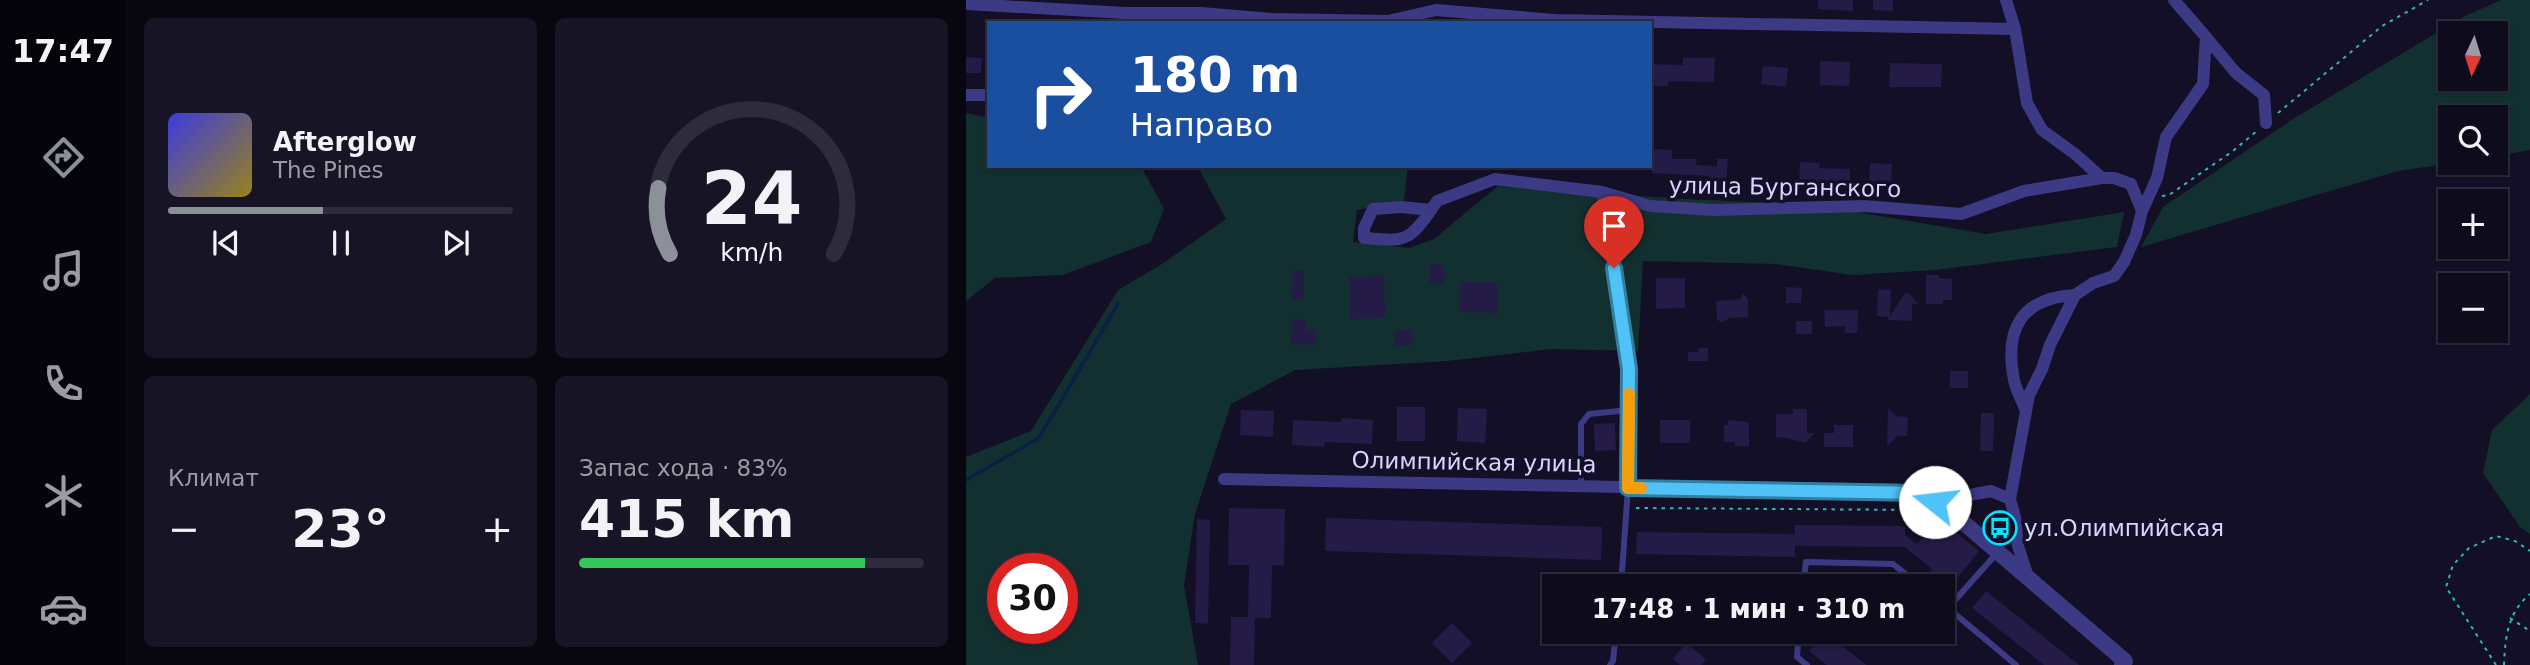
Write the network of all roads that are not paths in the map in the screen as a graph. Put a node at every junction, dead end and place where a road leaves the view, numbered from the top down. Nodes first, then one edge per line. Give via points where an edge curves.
1 (2006, 0) edge
2 (2174, 0) edge
3 (966, 4) edge
4 (1442, 11) edge
5 (1125, 13) junction
6 (1111, 21) edge
7 (1605, 21) edge
8 (1652, 22) edge
9 (2015, 29) junction
10 (2206, 37) junction
11 (987, 95) edge
12 (966, 96) edge
13 (2266, 123) road end
14 (1493, 173) edge
15 (2102, 178) junction
16 (1602, 192) junction
17 (1431, 210) junction
18 (2142, 211) junction
19 (2075, 295) junction
20 (1629, 410) junction
21 (2026, 411) junction
22 (1224, 479) dead end
23 (1581, 487) junction
24 (1628, 488) junction
25 (2010, 499) junction
26 (1964, 523) junction
27 (1998, 552) junction
28 (1622, 574) edge
29 (1805, 574) edge
30 (1906, 574) edge
31 (2028, 577) junction
32 (1955, 596) edge
33 (1955, 614) edge
34 (1615, 644) edge
35 (1798, 644) edge
36 (2126, 664) edge
37 (1610, 665) edge
38 (1807, 665) edge
39 (2016, 665) edge

1 - 9 street
2 - 10 street
3 - 5 street
4 - 5 street via 1388,21
4 - 7 street
5 - 6 street
8 - 9 street
9 - 15 street via 2027,103 2042,130
10 - 13 street via 2236,73 2264,95
10 - 18 street via 2203,84 2166,138 2157,178
11 - 12 street
14 - 16 street, улица Бурганского
14 - 17 street, улица Бурганского via 1437,201
15 - 16 street, улица Бурганского via 2024,191 1961,214 1865,206 1714,210 1650,206
15 - 18 street via 2131,184
16 - 20 street via 1629,369
17 - 17 street, улица Бурганского via 1373,209 1364,238 1399,241 1420,226
18 - 19 street via 2136,235 2114,276
19 - 21 street via 2050,345
19 - 21 street via 2030,306 2018,322 2012,345 2014,381
20 - 23 lane via 1588,414 1581,424
20 - 24 street
21 - 25 street
22 - 23 street, Олимпийская улица
23 - 24 street, Олимпийская улица
24 - 26 street, Олимпийская улица via 1923,493
24 - 28 lane
25 - 26 street via 1991,491 1964,496 1957,509
25 - 31 street
26 - 27 street, Олимпийская улица
27 - 31 street, Олимпийская улица
27 - 32 lane
29 - 30 lane via 1806,562 1893,564
31 - 36 street, Олимпийская улица
33 - 39 lane
34 - 37 lane
35 - 38 lane via 1797,657

